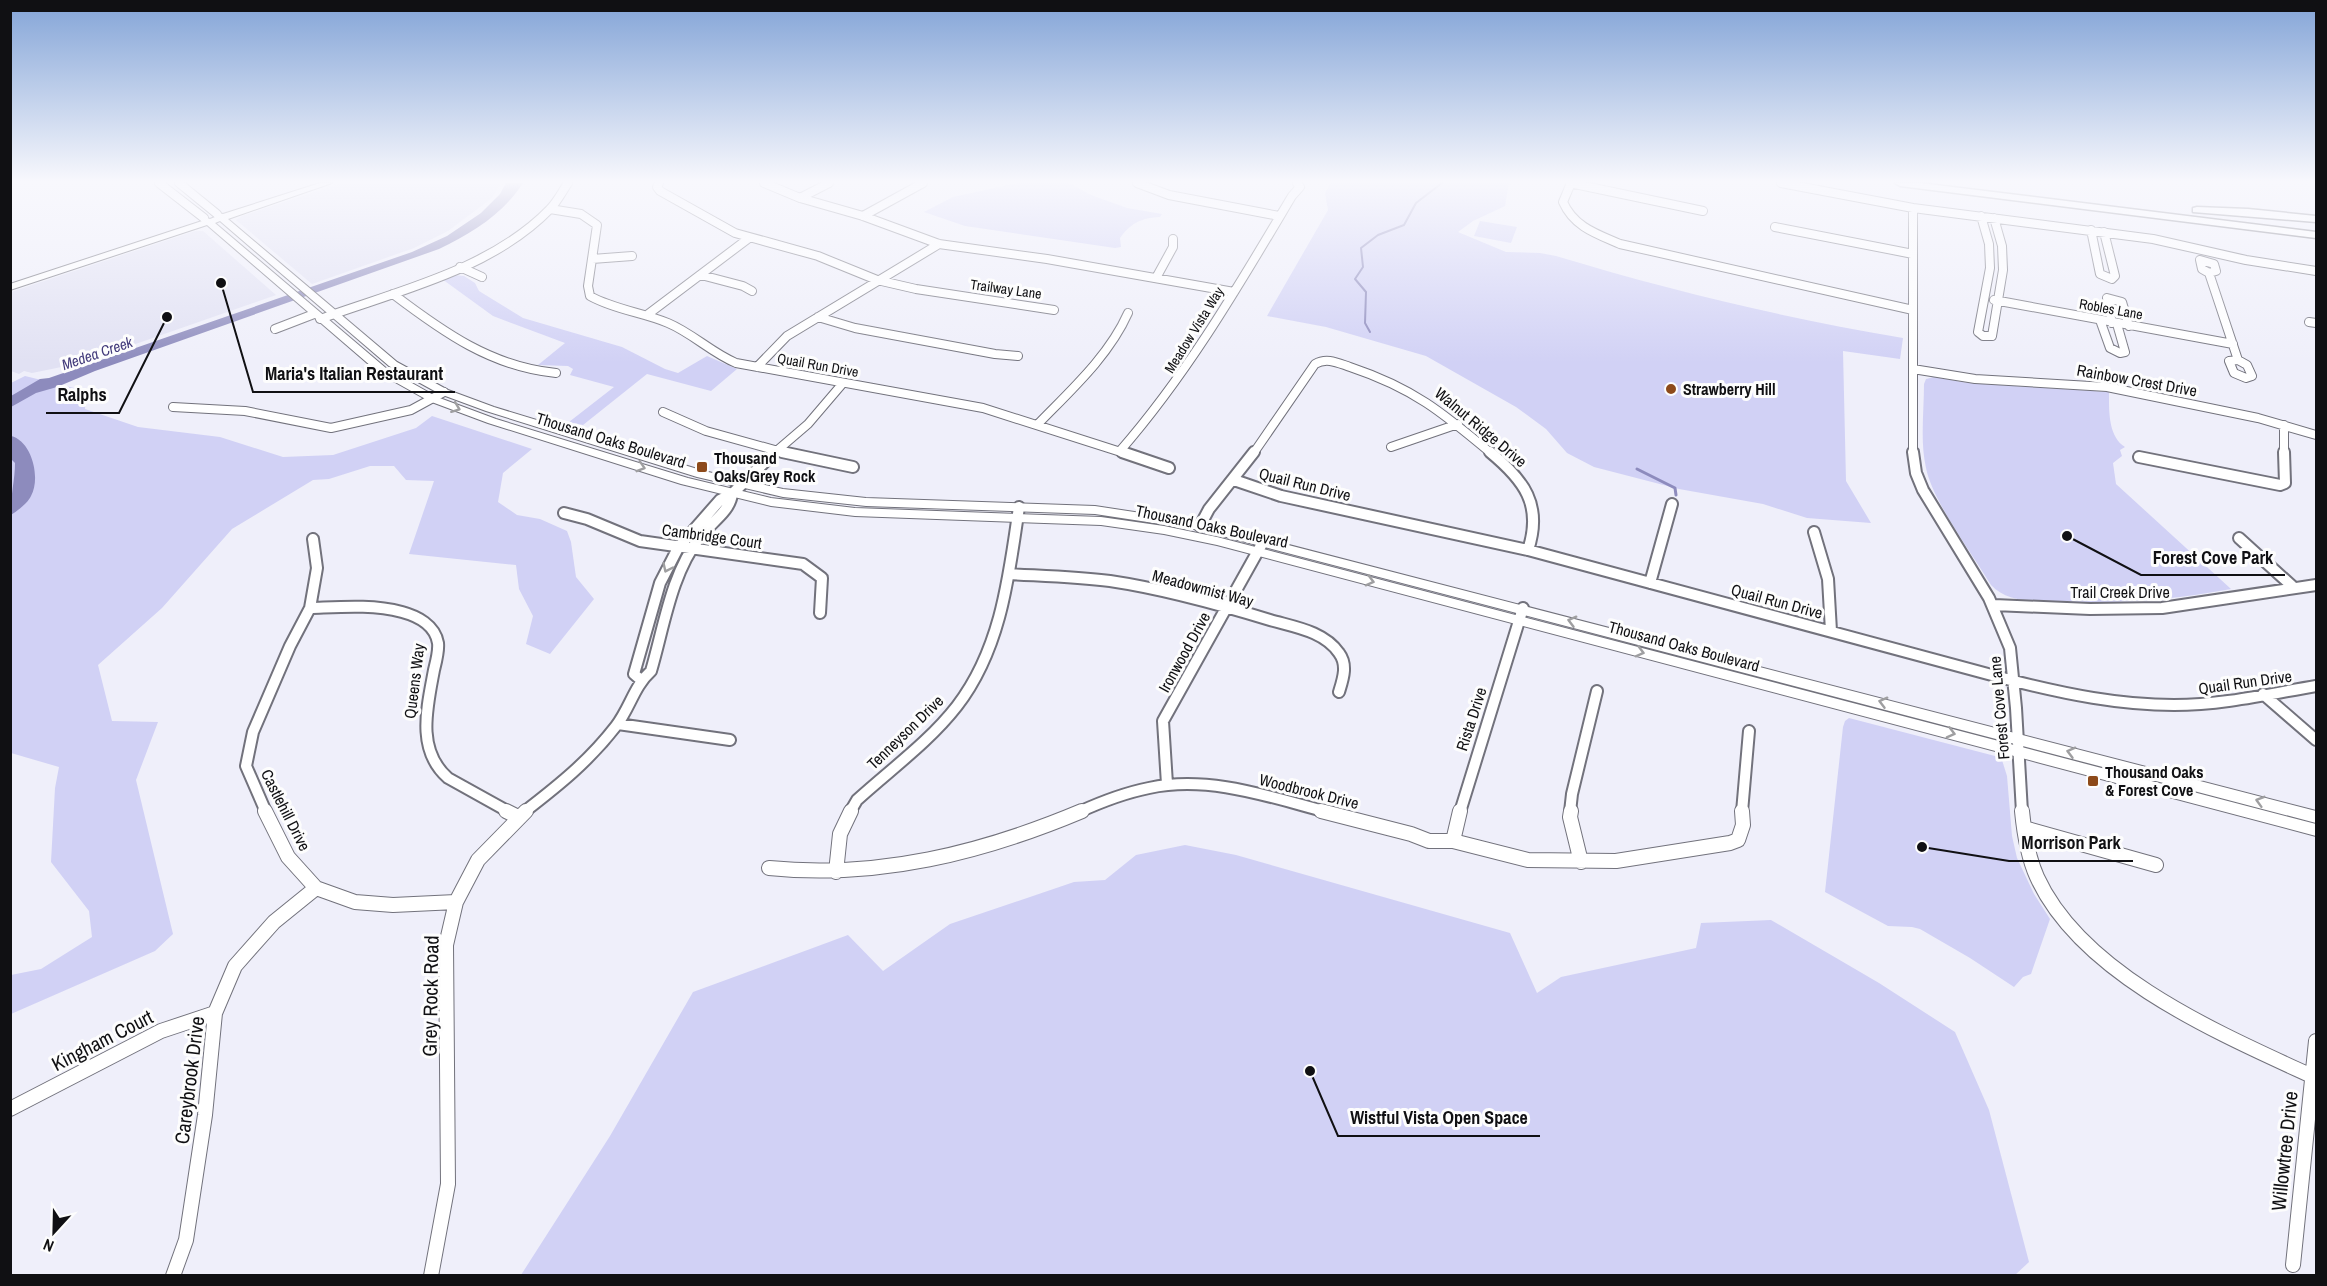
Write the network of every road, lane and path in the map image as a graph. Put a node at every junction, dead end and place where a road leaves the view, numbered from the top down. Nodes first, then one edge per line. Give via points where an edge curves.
1 (132, 243) edge
2 (139, 243) edge
3 (233, 243) edge
4 (250, 243) edge
5 (504, 243) edge
6 (594, 243) edge
7 (742, 243) edge
8 (768, 243) edge
9 (1173, 243) edge
10 (1264, 243) edge
11 (1620, 243) edge
12 (1857, 243) edge
13 (1913, 243) edge
14 (2001, 243) edge
15 (2094, 243) edge
16 (2107, 243) edge
17 (2171, 243) edge
18 (939, 244) joint
19 (1989, 244) joint
20 (2002, 246) junction
21 (1913, 254) junction
22 (632, 256) dead end
23 (2097, 257) junction
24 (592, 260) junction
25 (2112, 260) junction
26 (460, 267) junction
27 (1990, 268) junction
28 (2003, 270) junction
29 (2316, 271) edge
30 (2209, 273) dead end
31 (701, 275) junction
32 (482, 277) dead end
33 (1156, 278) junction
34 (877, 280) junction
35 (10, 281) edge
36 (10, 287) edge
37 (752, 291) dead end
38 (1234, 292) junction
39 (393, 294) junction
40 (1984, 298) junction
41 (1998, 300) junction
42 (1054, 310) dead end
43 (1913, 310) junction
44 (1128, 313) dead end
45 (647, 315) junction
46 (322, 316) junction
47 (818, 317) junction
48 (2100, 320) junction
49 (2115, 323) junction
50 (2129, 326) junction
51 (275, 329) dead end
52 (2233, 344) junction
53 (1018, 356) dead end
54 (2238, 360) dead end
55 (757, 367) junction
56 (1913, 369) junction
57 (556, 373) dead end
58 (843, 383) junction
59 (438, 395) junction
60 (173, 407) dead end
61 (663, 412) dead end
62 (1038, 424) junction
63 (1458, 424) junction
64 (2284, 425) junction
65 (2316, 435) edge
66 (1391, 447) dead end
67 (777, 450) junction
68 (1120, 452) junction
69 (2139, 457) dead end
70 (853, 467) dead end
71 (1169, 468) dead end
72 (1234, 480) junction
73 (737, 489) junction
74 (1672, 504) dead end
75 (1018, 511) junction
76 (564, 513) dead end
77 (1200, 526) junction
78 (1814, 532) dead end
79 (2239, 538) dead end
80 (313, 539) dead end
81 (1260, 546) junction
82 (678, 548) junction
83 (692, 549) junction
84 (1528, 550) junction
85 (1009, 574) junction
86 (1650, 583) junction
87 (2316, 585) edge
88 (2292, 586) junction
89 (1994, 605) junction
90 (310, 608) junction
91 (1224, 608) junction
92 (820, 613) dead end
93 (1521, 614) junction
94 (1831, 632) junction
95 (641, 680) junction
96 (2014, 681) junction
97 (2316, 686) edge
98 (1339, 692) dead end
99 (1597, 692) dead end
100 (2263, 694) junction
101 (618, 724) junction
102 (1749, 731) dead end
103 (730, 740) dead end
104 (2316, 740) edge
105 (2019, 745) junction
106 (1167, 784) junction
107 (2316, 816) edge
108 (518, 817) junction
109 (2024, 828) junction
110 (2316, 830) edge
111 (1453, 841) junction
112 (1581, 862) junction
113 (2157, 865) dead end
114 (769, 868) dead end
115 (836, 872) junction
116 (316, 888) junction
117 (456, 902) junction
118 (215, 1013) junction
119 (2316, 1041) edge
120 (2314, 1077) edge
121 (10, 1109) edge
122 (2293, 1265) dead end
123 (173, 1275) edge
124 (431, 1275) edge

1 - 35 main road
2 - 36 main road
3 - 46 main road, Thousand Oaks Boulevard
4 - 46 main road, Thousand Oaks Boulevard via 308,293
5 - 26 street
6 - 24 street, Quail Run Drive
7 - 31 street
8 - 34 street, Trailway Lane via 818,256
9 - 33 street
10 - 38 street, Meadow Vista Way
11 - 43 street
12 - 21 street
13 - 21 street, Forest Cove Lane
14 - 20 street
15 - 23 street
16 - 25 street
17 - 29 street
18 - 33 street
18 - 34 street
19 - 20 street
19 - 27 street
20 - 28 street
21 - 43 street, Forest Cove Lane
22 - 24 street
23 - 25 street
23 - 25 street via 2100,274 2108,279 2115,276
24 - 45 street, Quail Run Drive via 590,296 608,306
26 - 32 street
26 - 39 street
27 - 28 street
27 - 40 street
28 - 41 street
30 - 52 street
31 - 37 street
31 - 45 street
33 - 38 street
34 - 42 street, Trailway Lane via 916,290
34 - 47 street
38 - 68 street, Meadow Vista Way via 1176,385
39 - 46 street
39 - 57 street via 466,345 540,372
40 - 41 street, Robles Lane
40 - 41 street via 1978,332 1983,336 1992,336
41 - 48 street, Robles Lane
43 - 56 street, Forest Cove Lane
44 - 62 street via 1090,366
45 - 55 street, Quail Run Drive via 671,324 724,358
46 - 51 street
46 - 59 main road, Thousand Oaks Boulevard
47 - 53 street via 855,328
47 - 55 street via 787,336
48 - 49 street, Robles Lane
48 - 49 street via 2110,348 2125,352
49 - 50 street, Robles Lane
49 - 50 street via 2107,298 2110,297 2124,303
50 - 52 street, Robles Lane
52 - 54 street
55 - 58 street, Quail Run Drive
56 - 64 street, Rainbow Crest Drive via 1975,379 2107,387
56 - 89 street, Forest Cove Lane via 1913,449 1917,474 1927,500
58 - 62 street, Quail Run Drive via 983,408
58 - 67 street, Grey Rock Road via 808,424
59 - 60 street via 411,410 327,429 245,411
59 - 73 main road, Thousand Oaks Boulevard
61 - 67 street
62 - 68 street, Quail Run Drive
63 - 66 street
63 - 72 street, Walnut Ridge Drive via 1396,382 1331,360 1320,360
63 - 84 street, Walnut Ridge Drive via 1514,472 1525,488 1534,518
64 - 65 street, Rainbow Crest Drive
64 - 69 street via 2285,483 2280,485
67 - 70 street
67 - 73 street, Grey Rock Road
68 - 71 street, Quail Run Drive
72 - 77 street
72 - 84 street, Quail Run Drive via 1281,496
73 - 75 main road, Thousand Oaks Boulevard via 801,507 855,512
73 - 82 street, Grey Rock Road via 720,500
73 - 83 street, Grey Rock Road via 731,503
74 - 86 street
75 - 77 main road, Thousand Oaks Boulevard via 1095,510
75 - 81 main road, Thousand Oaks Boulevard
75 - 85 street, Tenneyson Drive
76 - 82 street, Cambridge Court via 627,538
77 - 81 main road, Thousand Oaks Boulevard
78 - 94 street via 1828,579
79 - 88 street
80 - 90 street, Castlehill Drive via 317,568
81 - 91 street, Ironwood Drive
81 - 93 main road, Thousand Oaks Boulevard
82 - 83 street, Cambridge Court
82 -> 95 street, Grey Rock Road via 660,582 634,674
83 - 92 street, Cambridge Court via 803,564 822,578
83 - 95 street, Grey Rock Road via 680,570 651,671
84 - 86 street, Quail Run Drive
85 - 91 street, Meadowmist Way via 1121,583
85 - 115 street, Tenneyson Drive via 997,634 981,669 962,700 937,729 857,800 837,842
86 - 94 street, Quail Run Drive
87 - 88 street, Trail Creek Drive
88 - 89 street, Trail Creek Drive via 2188,606 2139,610
89 - 96 street, Forest Cove Lane via 2009,644
90 - 108 street, Queens Way via 406,611 428,623 438,642 424,733 434,765 465,789
90 - 116 street, Castlehill Drive via 253,732 246,766 288,857
91 - 98 street, Meadowmist Way via 1321,636 1340,650 1345,661
91 - 106 street, Ironwood Drive via 1163,721
93 - 105 main road, Thousand Oaks Boulevard
93 - 111 street, Rista Drive
94 - 96 street, Quail Run Drive
95 - 101 street, Grey Rock Road
96 - 100 street, Quail Run Drive via 2078,696 2147,705 2200,704
96 - 105 street, Forest Cove Lane
97 - 100 street, Quail Run Drive
99 - 112 street via 1572,794 1570,817
100 - 104 street
101 - 103 street
101 - 108 street, Grey Rock Road via 579,769
102 - 112 street, Woodbrook Drive via 1743,825 1738,840 1616,861
107 -> 105 main road, Thousand Oaks Boulevard
105 - 109 street, Forest Cove Lane
105 - 110 main road, Thousand Oaks Boulevard
106 - 111 street, Woodbrook Drive via 1257,794 1430,841
106 - 115 street, Woodbrook Drive via 1120,794 994,845 913,864
108 - 117 street, Grey Rock Road via 478,860
109 - 113 street
109 - 120 street, Forest Cove Lane via 2027,849 2042,885 2078,934 2105,960 2191,1019
111 - 112 street, Woodbrook Drive via 1528,860
114 - 115 street, Woodbrook Drive
116 - 117 street, Castlehill Drive via 355,902
116 - 118 street, Careybrook Drive via 274,922 235,966
117 - 124 street, Grey Rock Road via 446,945 448,1184
118 - 121 street, Kingham Court via 161,1031
118 - 123 street, Careybrook Drive via 205,1115 186,1240
119 - 120 street, Willowtree Drive
120 - 122 street, Willowtree Drive

